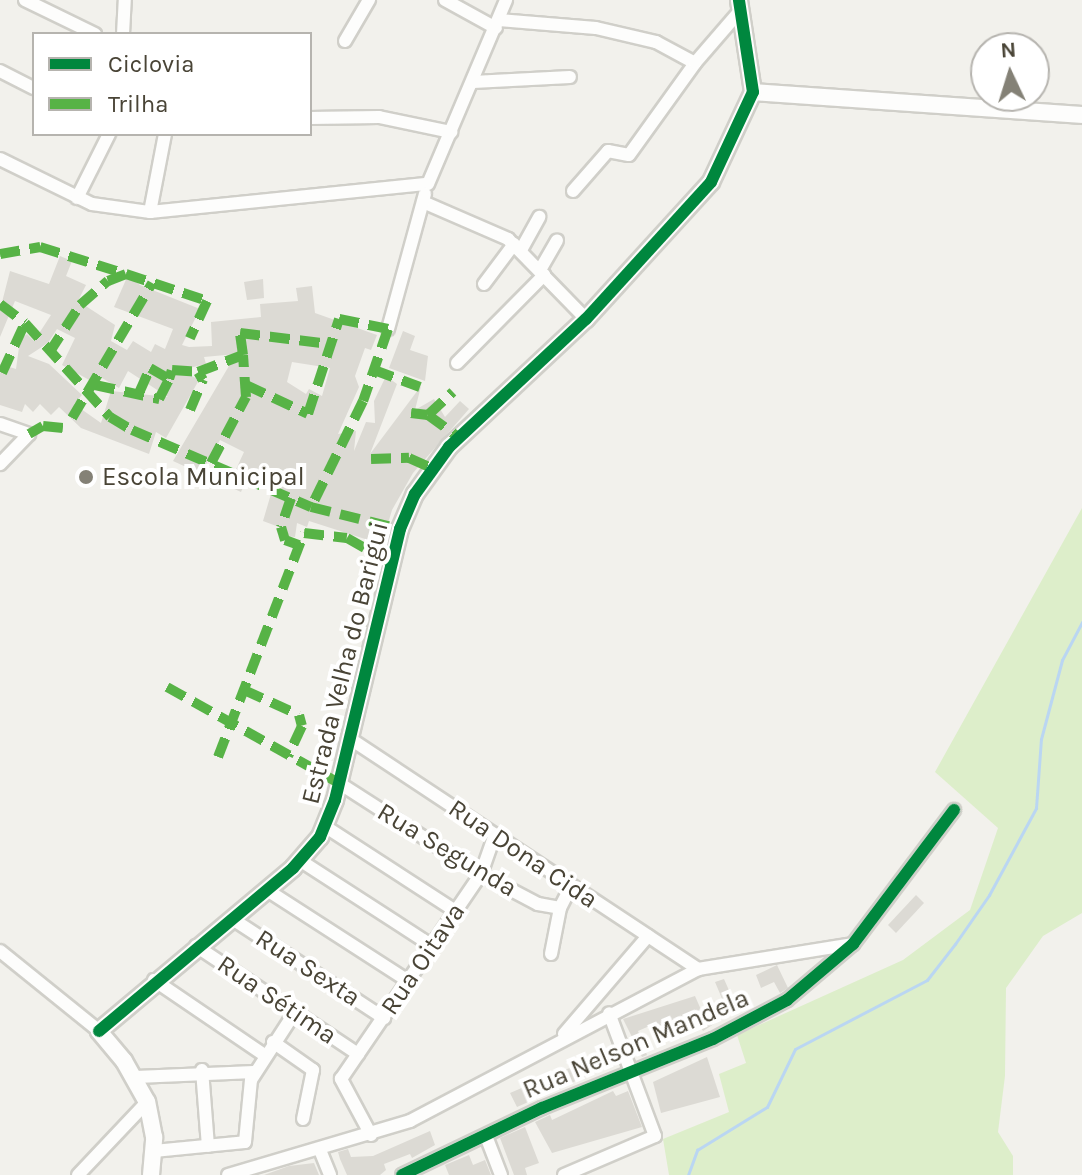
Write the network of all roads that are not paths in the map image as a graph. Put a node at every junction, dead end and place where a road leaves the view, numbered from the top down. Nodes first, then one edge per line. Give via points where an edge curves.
1 (25, 0) edge
2 (125, 0) edge
3 (369, 0) edge
4 (445, 0) edge
5 (506, 0) edge
6 (739, 6) edge
7 (497, 24) junction
8 (91, 32) edge
9 (123, 32) edge
10 (345, 41) dead end
11 (695, 63) junction
12 (0, 71) edge
13 (570, 77) dead end
14 (473, 82) junction
15 (32, 87) edge
16 (753, 92) junction
17 (1082, 115) edge
18 (312, 118) edge
19 (451, 132) junction
20 (108, 136) edge
21 (165, 136) edge
22 (0, 159) edge
23 (428, 184) junction
24 (573, 191) dead end
25 (77, 198) junction
26 (423, 202) junction
27 (150, 212) junction
28 (539, 217) dead end
29 (557, 241) dead end
30 (518, 247) junction
31 (542, 273) junction
32 (484, 284) dead end
33 (586, 319) junction
34 (388, 329) dead end
35 (457, 363) dead end
36 (0, 424) edge
37 (0, 464) edge
38 (349, 738) junction
39 (339, 783) junction
40 (954, 810) dead end
41 (326, 827) junction
42 (495, 834) junction
43 (301, 861) junction
44 (481, 874) junction
45 (570, 888) junction
46 (267, 890) junction
47 (560, 908) junction
48 (454, 910) junction
49 (231, 918) junction
50 (648, 936) junction
51 (853, 944) junction
52 (431, 945) junction
53 (196, 946) junction
54 (0, 951) edge
55 (551, 954) dead end
56 (698, 969) junction
57 (154, 980) junction
58 (408, 981) junction
59 (295, 1012) junction
60 (609, 1013) junction
61 (384, 1018) junction
62 (99, 1031) junction
63 (273, 1042) junction
64 (557, 1042) junction
65 (263, 1054) junction
66 (358, 1054) junction
67 (202, 1070) junction
68 (254, 1072) junction
69 (632, 1072) junction
70 (136, 1077) junction
71 (147, 1102) junction
72 (303, 1119) dead end
73 (371, 1135) junction
74 (486, 1136) junction
75 (245, 1142) junction
76 (208, 1146) junction
77 (320, 1150) junction
78 (154, 1151) junction
79 (249, 1169) junction
80 (78, 1175) edge
81 (151, 1175) edge
82 (228, 1175) edge
83 (330, 1175) edge
84 (402, 1175) edge
85 (501, 1175) edge
86 (564, 1175) edge

1 - 8 street
2 - 9 street
3 - 10 street
4 - 7 street
5 - 7 street
6 - 11 street
6 - 16 street
7 - 11 street via 596,28 656,42
7 - 14 street
11 - 24 street via 629,155 608,151
12 - 15 street
13 - 14 street
14 - 19 street
16 - 17 street
16 - 33 street, Estrada Velha do Barigui via 706,189
18 - 19 street via 379,117
19 - 23 street
20 - 25 street
21 - 27 street
22 - 25 street
23 - 26 street
23 - 27 street
25 - 27 street
26 - 30 street
26 - 34 street
28 - 30 street
29 - 31 street
30 - 31 street
30 - 32 street
31 - 33 street
31 - 35 street
33 - 38 street, Estrada Velha do Barigui via 449,447 415,494 395,548
36 - 37 street via 29,434
38 - 39 street, Estrada Velha do Barigui
38 - 42 street, Rua Dona Cida
39 - 41 street, Estrada Velha do Barigui
39 - 44 street, Rua Segunda
40 - 51 street, Rua Nelson Mandela
41 - 43 street, Estrada Velha do Barigui
41 - 48 street
42 - 44 street, Rua Oitava
42 - 45 street, Rua Dona Cida via 559,873
43 - 46 street, Estrada Velha do Barigui
43 - 52 street
44 - 47 street, Rua Segunda via 538,904
44 - 48 street, Rua Oitava
45 - 47 street
45 - 50 street, Rua Dona Cida
46 - 49 street, Estrada Velha do Barigui
46 - 58 street
47 - 55 street
48 - 52 street, Rua Oitava
49 - 53 street, Estrada Velha do Barigui
49 - 61 street, Rua Sexta
50 - 56 street, Rua Dona Cida
50 - 64 street
51 - 56 street
51 - 69 street, Rua Nelson Mandela via 829,969 766,1012
52 - 58 street, Rua Oitava
53 - 57 street, Estrada Velha do Barigui
53 - 59 street, Rua Sétima
54 - 62 street
56 - 60 street
57 - 62 street, Estrada Velha do Barigui
57 - 65 street
58 - 61 street, Rua Oitava
59 - 63 street
59 - 66 street, Rua Sétima
60 - 64 street
60 - 69 street
61 - 66 street, Rua Oitava
62 - 70 street
63 - 65 street
63 - 72 street via 313,1070
64 - 73 street via 423,1115
65 - 68 street
66 - 73 street, Rua Oitava via 341,1079
67 - 68 street
67 - 70 street
67 - 76 street
68 - 75 street
69 - 74 street, Rua Nelson Mandela
69 - 86 street via 655,1136
70 - 71 street
71 - 78 street
71 - 80 street
73 - 77 street
74 - 84 street, Rua Nelson Mandela
74 - 85 street
75 - 76 street
75 - 79 street
76 - 78 street
77 - 79 street
77 - 83 street
78 - 81 street
79 - 82 street

